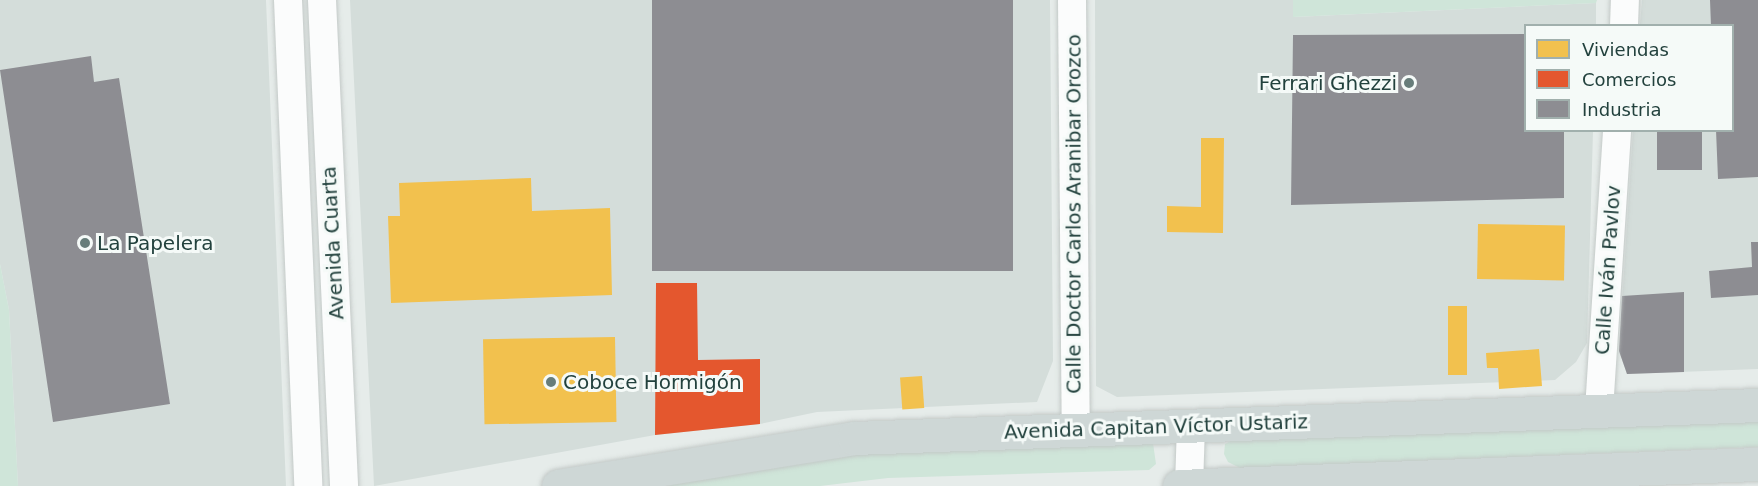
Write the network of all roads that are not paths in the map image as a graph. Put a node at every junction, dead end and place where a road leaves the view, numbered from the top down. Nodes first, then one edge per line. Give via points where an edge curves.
1 (288, 0) edge
2 (322, 0) edge
3 (1072, 0) edge
4 (1625, 0) edge
5 (1624, 24) edge
6 (324, 44) junction
7 (290, 46) junction
8 (1617, 132) edge
9 (1758, 405) edge
10 (1599, 410) junction
11 (1191, 427) junction
12 (1076, 429) junction
13 (1758, 464) edge
14 (308, 486) edge
15 (344, 486) edge
16 (558, 486) edge
17 (1179, 486) edge
18 (1190, 486) edge

1 - 7 street, Avenida Cuarta
2 - 6 street, Avenida Cuarta
3 - 12 street, Calle Doctor Carlos Aranibar Orozco
4 - 5 street
6 - 7 street
6 - 15 street, Avenida Cuarta
7 - 14 street, Avenida Cuarta
8 - 10 street, Calle Iván Pavlov
9 - 10 main road, Avenida Capitan Víctor Ustariz
10 - 11 main road, Avenida Capitan Víctor Ustariz
11 - 12 main road, Avenida Capitan Víctor Ustariz
11 - 18 street
12 - 16 main road, Avenida Capitan Víctor Ustariz via 854,438
13 - 18 main road
17 - 18 main road

